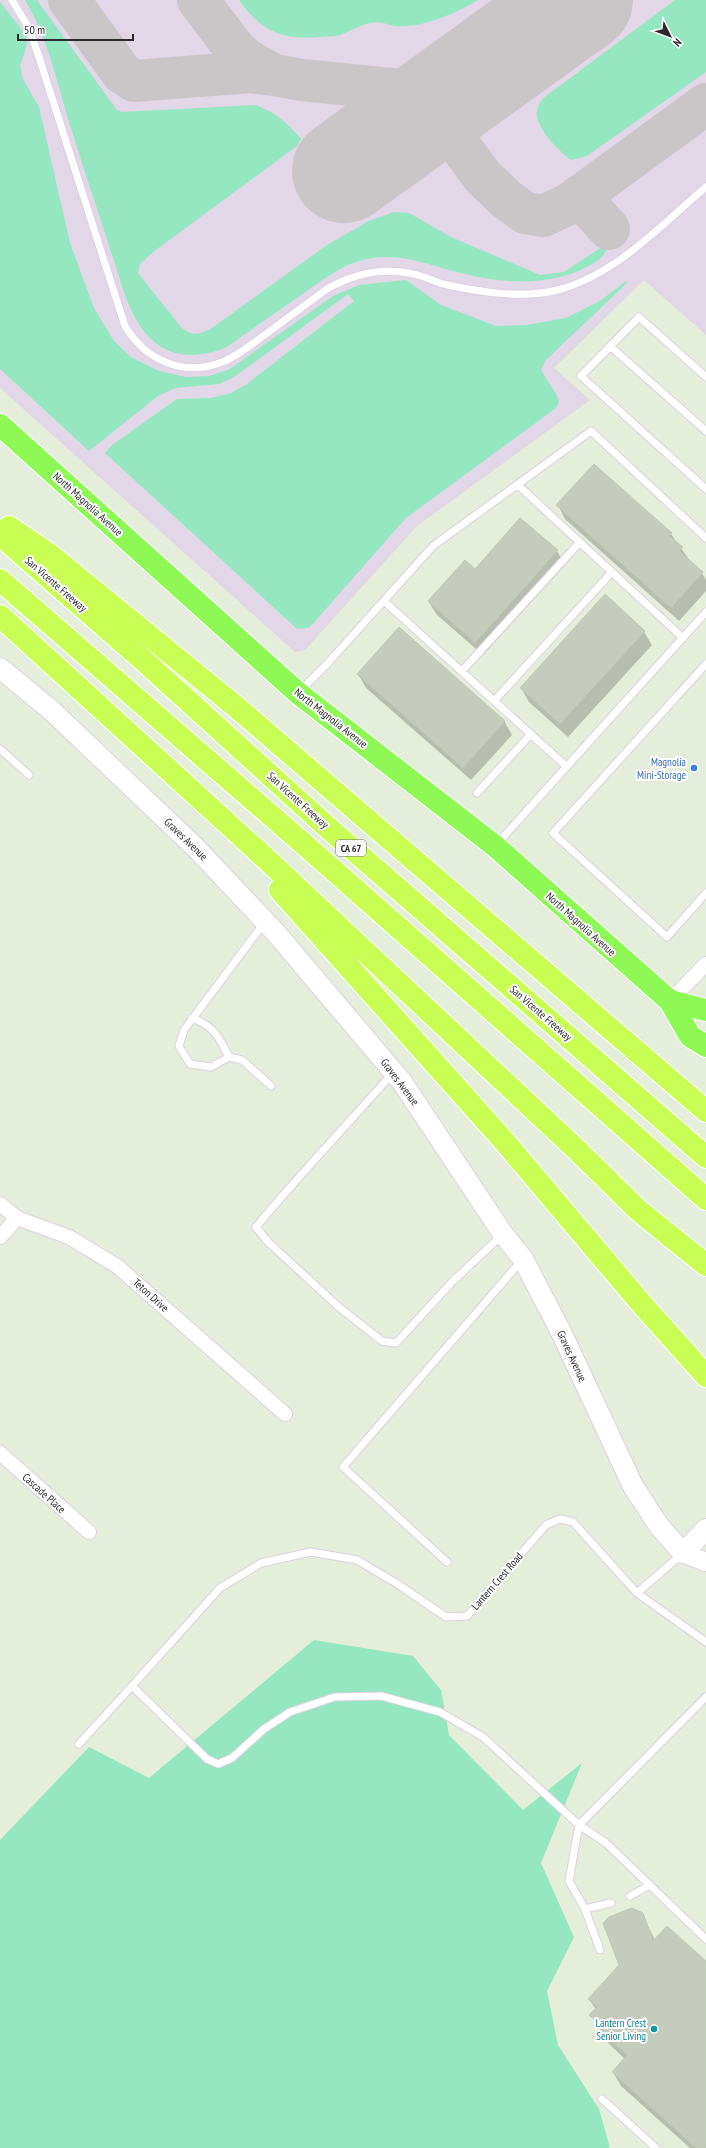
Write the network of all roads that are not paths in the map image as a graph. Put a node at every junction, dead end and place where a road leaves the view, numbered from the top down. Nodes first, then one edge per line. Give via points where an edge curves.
1 (12, 0) edge
2 (706, 187) edge
3 (610, 346) junction
4 (706, 377) edge
5 (0, 425) edge
6 (706, 432) edge
7 (518, 484) junction
8 (706, 489) edge
9 (0, 520) edge
10 (0, 535) edge
11 (706, 538) edge
12 (580, 542) junction
13 (612, 572) junction
14 (0, 580) edge
15 (384, 601) junction
16 (706, 612) edge
17 (0, 616) edge
18 (683, 638) junction
19 (706, 664) edge
20 (1, 670) edge
21 (462, 671) junction
22 (298, 693) junction
23 (494, 701) junction
24 (531, 734) junction
25 (0, 749) edge
26 (566, 766) junction
27 (29, 775) dead end
28 (477, 793) dead end
29 (495, 846) junction
30 (262, 856) junction
31 (706, 893) edge
32 (265, 921) junction
33 (706, 964) edge
34 (670, 1001) junction
35 (706, 1010) edge
36 (192, 1018) junction
37 (706, 1046) edge
38 (229, 1057) junction
39 (394, 1072) junction
40 (271, 1086) dead end
41 (706, 1111) edge
42 (706, 1157) edge
43 (706, 1199) edge
44 (0, 1204) edge
45 (17, 1218) junction
46 (502, 1234) junction
47 (0, 1237) edge
48 (523, 1259) junction
49 (706, 1265) edge
50 (706, 1376) edge
51 (285, 1414) dead end
52 (0, 1453) edge
53 (706, 1529) edge
54 (89, 1532) dead end
55 (684, 1553) junction
56 (447, 1562) dead end
57 (706, 1562) edge
58 (637, 1593) junction
59 (706, 1642) edge
60 (132, 1686) junction
61 (706, 1697) edge
62 (79, 1744) dead end
63 (579, 1825) junction
64 (650, 1885) junction
65 (630, 1896) dead end
66 (611, 1903) dead end
67 (585, 1909) junction
68 (706, 1939) edge
69 (600, 1950) dead end
70 (602, 2099) dead end
71 (656, 2148) edge

1 - 2 lane via 29,28 125,326 131,337 147,353 175,366 207,366 235,356 327,289 342,280 362,274 402,272 455,286 518,294 572,286 624,257
3 - 4 lane via 639,317
3 - 6 lane
3 - 8 lane via 581,376
5 - 22 main road, North Magnolia Avenue
7 - 11 lane via 591,432
7 - 12 lane
7 - 15 lane via 433,546
9 - 41 highway via 49,554 235,706
10 - 42 highway, San Vicente Freeway / CA 67 via 326,826
12 - 13 lane
12 - 21 lane
13 - 18 lane
13 - 23 lane
14 - 43 highway, CA 67
15 - 21 lane
15 - 22 lane
16 - 18 lane
17 - 30 highway
18 - 26 lane
19 - 31 lane via 553,833 666,937
20 - 32 main road, Graves Avenue via 52,711 197,849
21 - 23 lane
22 - 29 main road, North Magnolia Avenue
23 - 24 lane
24 - 26 lane
24 - 28 lane
25 - 27 lane
26 - 29 lane
29 - 34 main road, North Magnolia Avenue
30 - 49 highway via 638,1210
30 - 50 highway via 280,891 504,1141
32 - 36 lane
32 - 39 main road, Graves Avenue
33 - 34 street
34 - 35 main road, North Magnolia Avenue
34 - 37 main road, North Magnolia Avenue via 690,1036
36 - 38 lane via 206,1024 220,1038
36 - 38 lane via 184,1030 179,1046 190,1064 211,1067
38 - 40 lane via 242,1060
39 - 46 main road, Graves Avenue
39 - 46 lane via 256,1227 268,1242 340,1309 382,1341 396,1344 452,1282
44 - 45 street, Teton Drive
45 - 47 street
45 - 51 street, Teton Drive via 69,1237 117,1266
46 - 48 main road, Graves Avenue
48 - 55 main road, Graves Avenue via 562,1334 633,1486 659,1526
48 - 56 lane via 343,1467
52 - 54 street, Cascade Place
53 - 55 main road
55 - 57 street, Graves Avenue
55 - 58 lane
58 - 59 lane, Lantern Crest Road
58 - 60 lane, Lantern Crest Road via 573,1522 560,1519 546,1525 467,1616 446,1617 357,1560 310,1552 261,1563 220,1588
60 - 62 lane, Lantern Crest Road
60 - 63 lane via 206,1759 218,1764 232,1758 264,1729 290,1712 335,1696 381,1696 440,1712 483,1737
61 - 63 lane
63 - 64 lane via 606,1843
63 - 67 lane via 569,1881
64 - 65 lane
64 - 68 lane
66 - 67 lane
67 - 69 lane
70 - 71 lane

